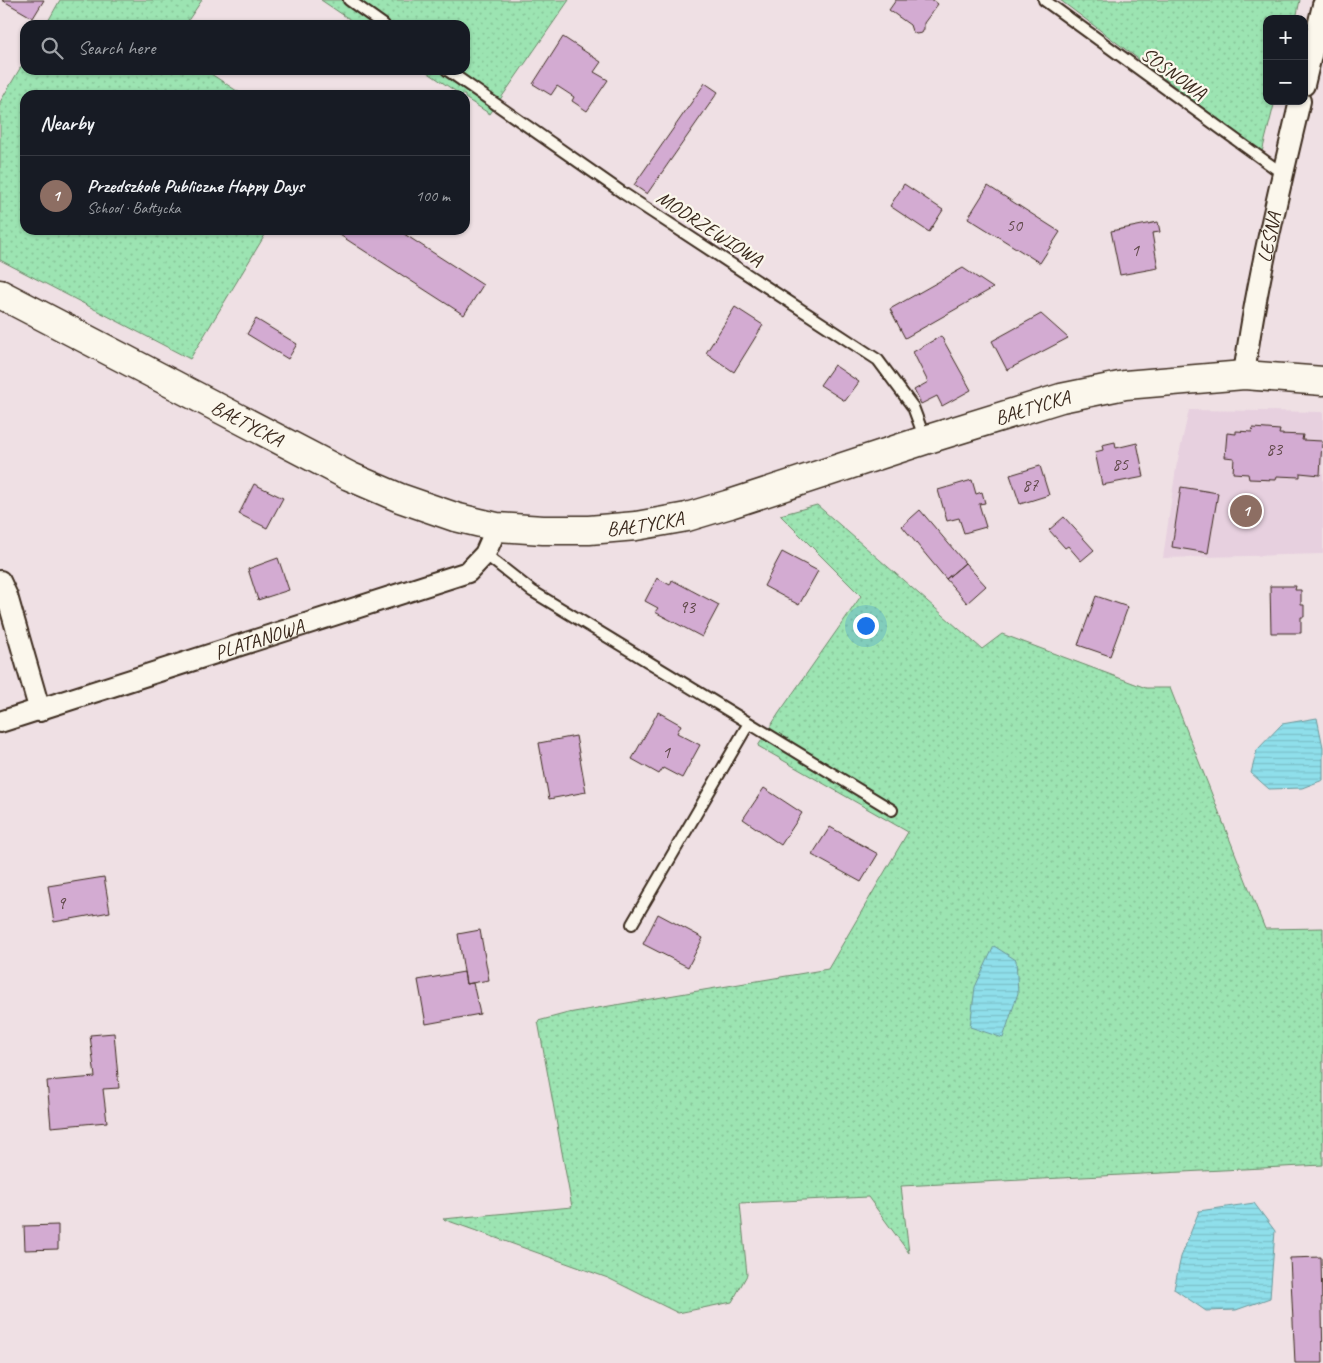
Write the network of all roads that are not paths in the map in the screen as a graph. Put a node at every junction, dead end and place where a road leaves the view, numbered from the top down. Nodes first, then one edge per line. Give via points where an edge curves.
1 (349, 0) edge
2 (1044, 0) edge
3 (1323, 5) edge
4 (377, 20) edge
5 (1308, 67) edge
6 (454, 75) edge
7 (1299, 105) edge
8 (1283, 174) junction
9 (0, 294) edge
10 (1244, 375) junction
11 (1323, 382) edge
12 (925, 440) junction
13 (497, 527) junction
14 (485, 554) junction
15 (0, 581) edge
16 (40, 711) junction
17 (0, 722) edge
18 (749, 723) junction
19 (892, 810) dead end
20 (632, 924) dead end

1 - 4 lane
2 - 8 lane, SOSNOWA
3 - 5 street
6 - 12 lane, MODRZEWIOWA via 623,192 878,360 913,407
7 - 8 street, LEŚNA
8 - 10 street, LEŚNA via 1249,332
9 - 13 street, BAŁTYCKA via 349,476 455,517
10 - 11 street, BAŁTYCKA
10 - 12 street, BAŁTYCKA via 1125,385 1061,398
12 - 13 street, BAŁTYCKA via 686,517 589,530
13 - 14 street, PLATANOWA
14 - 16 street, PLATANOWA via 468,572
14 - 18 lane via 532,591
15 - 16 street
16 - 17 street, PLATANOWA
18 - 19 lane
18 - 20 lane

